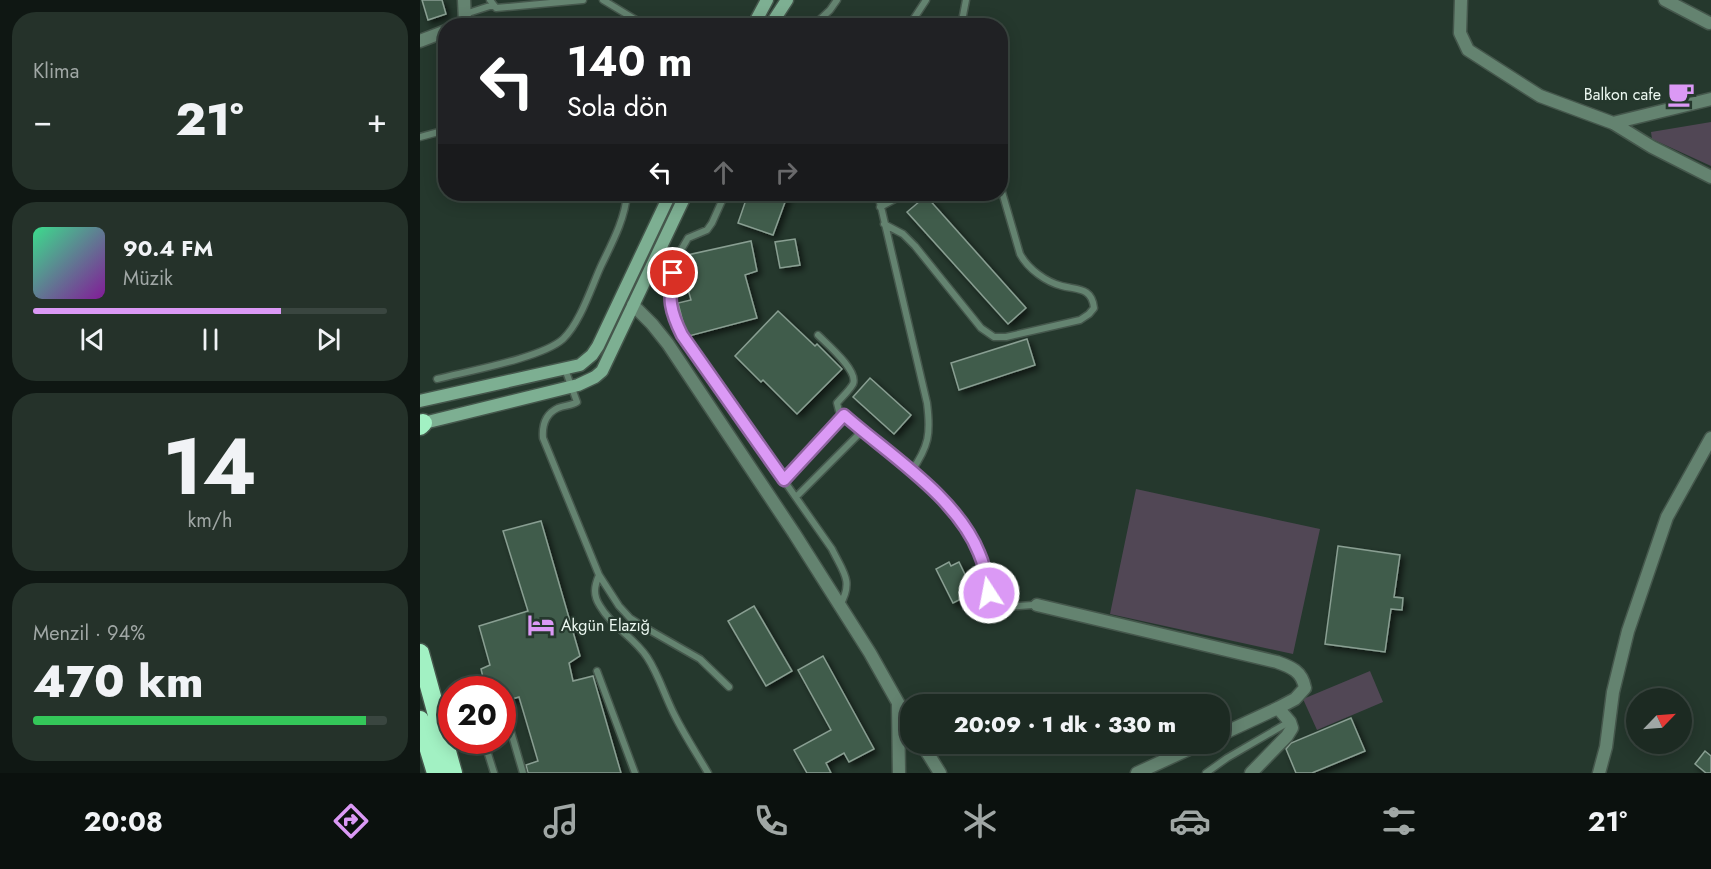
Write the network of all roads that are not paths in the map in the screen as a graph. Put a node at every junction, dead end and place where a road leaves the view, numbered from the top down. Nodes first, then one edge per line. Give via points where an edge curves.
1 (464, 0) edge
2 (584, 0) edge
3 (603, 0) edge
4 (767, 0) edge
5 (787, 0) edge
6 (837, 0) edge
7 (926, 0) edge
8 (966, 0) edge
9 (1461, 0) edge
10 (1665, 0) edge
11 (491, 3) edge
12 (464, 18) edge
13 (470, 18) edge
14 (633, 18) edge
15 (757, 18) edge
16 (775, 18) edge
17 (822, 18) edge
18 (914, 18) edge
19 (963, 18) edge
20 (1710, 22) edge
21 (438, 34) edge
22 (1711, 36) edge
23 (421, 39) edge
24 (1711, 99) edge
25 (1613, 123) junction
26 (438, 132) edge
27 (420, 137) edge
28 (1711, 177) edge
29 (626, 201) edge
30 (667, 201) edge
31 (683, 201) edge
32 (722, 201) edge
33 (879, 201) edge
34 (891, 201) edge
35 (1005, 201) edge
36 (880, 207) junction
37 (884, 224) junction
38 (633, 305) junction
39 (818, 335) dead end
40 (565, 369) junction
41 (437, 379) dead end
42 (573, 386) junction
43 (420, 401) edge
44 (844, 415) junction
45 (421, 424) edge
46 (862, 431) junction
47 (1711, 438) edge
48 (911, 472) junction
49 (784, 480) junction
50 (796, 497) junction
51 (599, 575) junction
52 (1037, 605) joint
53 (840, 606) junction
54 (420, 653) edge
55 (597, 671) dead end
56 (729, 687) dead end
57 (898, 704) junction
58 (900, 707) edge
59 (1278, 708) junction
60 (420, 720) edge
61 (1290, 722) junction
62 (1230, 730) edge
63 (516, 749) edge
64 (488, 754) edge
65 (928, 754) edge
66 (1178, 754) edge
67 (436, 773) edge
68 (453, 773) edge
69 (494, 773) edge
70 (523, 773) edge
71 (635, 773) edge
72 (708, 773) edge
73 (899, 773) edge
74 (940, 773) edge
75 (1137, 773) edge
76 (1206, 773) edge
77 (1251, 773) edge
78 (1599, 773) edge

1 - 12 street
2 - 11 lane via 506,8 496,8
3 - 14 lane
4 - 15 main road
5 - 16 main road
6 - 17 lane
7 - 18 lane
8 - 19 lane
9 - 25 street via 1460,33 1468,50 1540,96
10 - 20 street
11 - 13 lane
20 - 22 street
21 - 23 street
24 - 25 street
25 - 28 street
26 - 27 lane
29 - 41 lane via 582,310 563,339 542,352
30 - 40 main road via 592,355 580,365
31 - 38 main road
32 - 49 lane via 712,223 688,238 676,257 669,299 671,311 682,335
33 - 36 lane
34 - 36 lane
35 - 37 lane via 1024,262 1051,282 1088,292 1094,308 1089,314 1080,320 994,337 975,320 915,246
36 - 37 lane
37 - 48 lane via 927,403 930,434 923,455
38 - 42 main road via 602,371
38 - 53 street via 682,364
39 - 44 lane via 852,373 853,384 837,403
40 - 42 lane
40 - 43 main road
42 - 45 main road
42 - 51 lane via 577,402 557,408 547,416 543,438
44 - 46 lane
44 - 49 lane
46 - 48 lane
46 - 50 lane
47 - 78 street via 1667,517 1628,631
48 - 52 lane via 936,492 971,537 979,551 993,601 999,606
49 - 50 lane
50 - 53 lane via 832,549 845,577 847,593
51 - 56 lane via 630,618 700,659
51 - 72 lane via 594,587 600,606 648,658
52 - 59 street via 1293,668 1304,680 1305,688
53 - 57 street
54 - 68 highway
55 - 71 lane
57 - 58 street
57 - 73 street
59 - 61 street
59 - 62 street
60 - 67 highway
61 - 76 lane
61 - 77 street via 1292,728 1287,736
63 - 70 lane
64 - 69 lane
65 - 74 street
66 - 75 street

